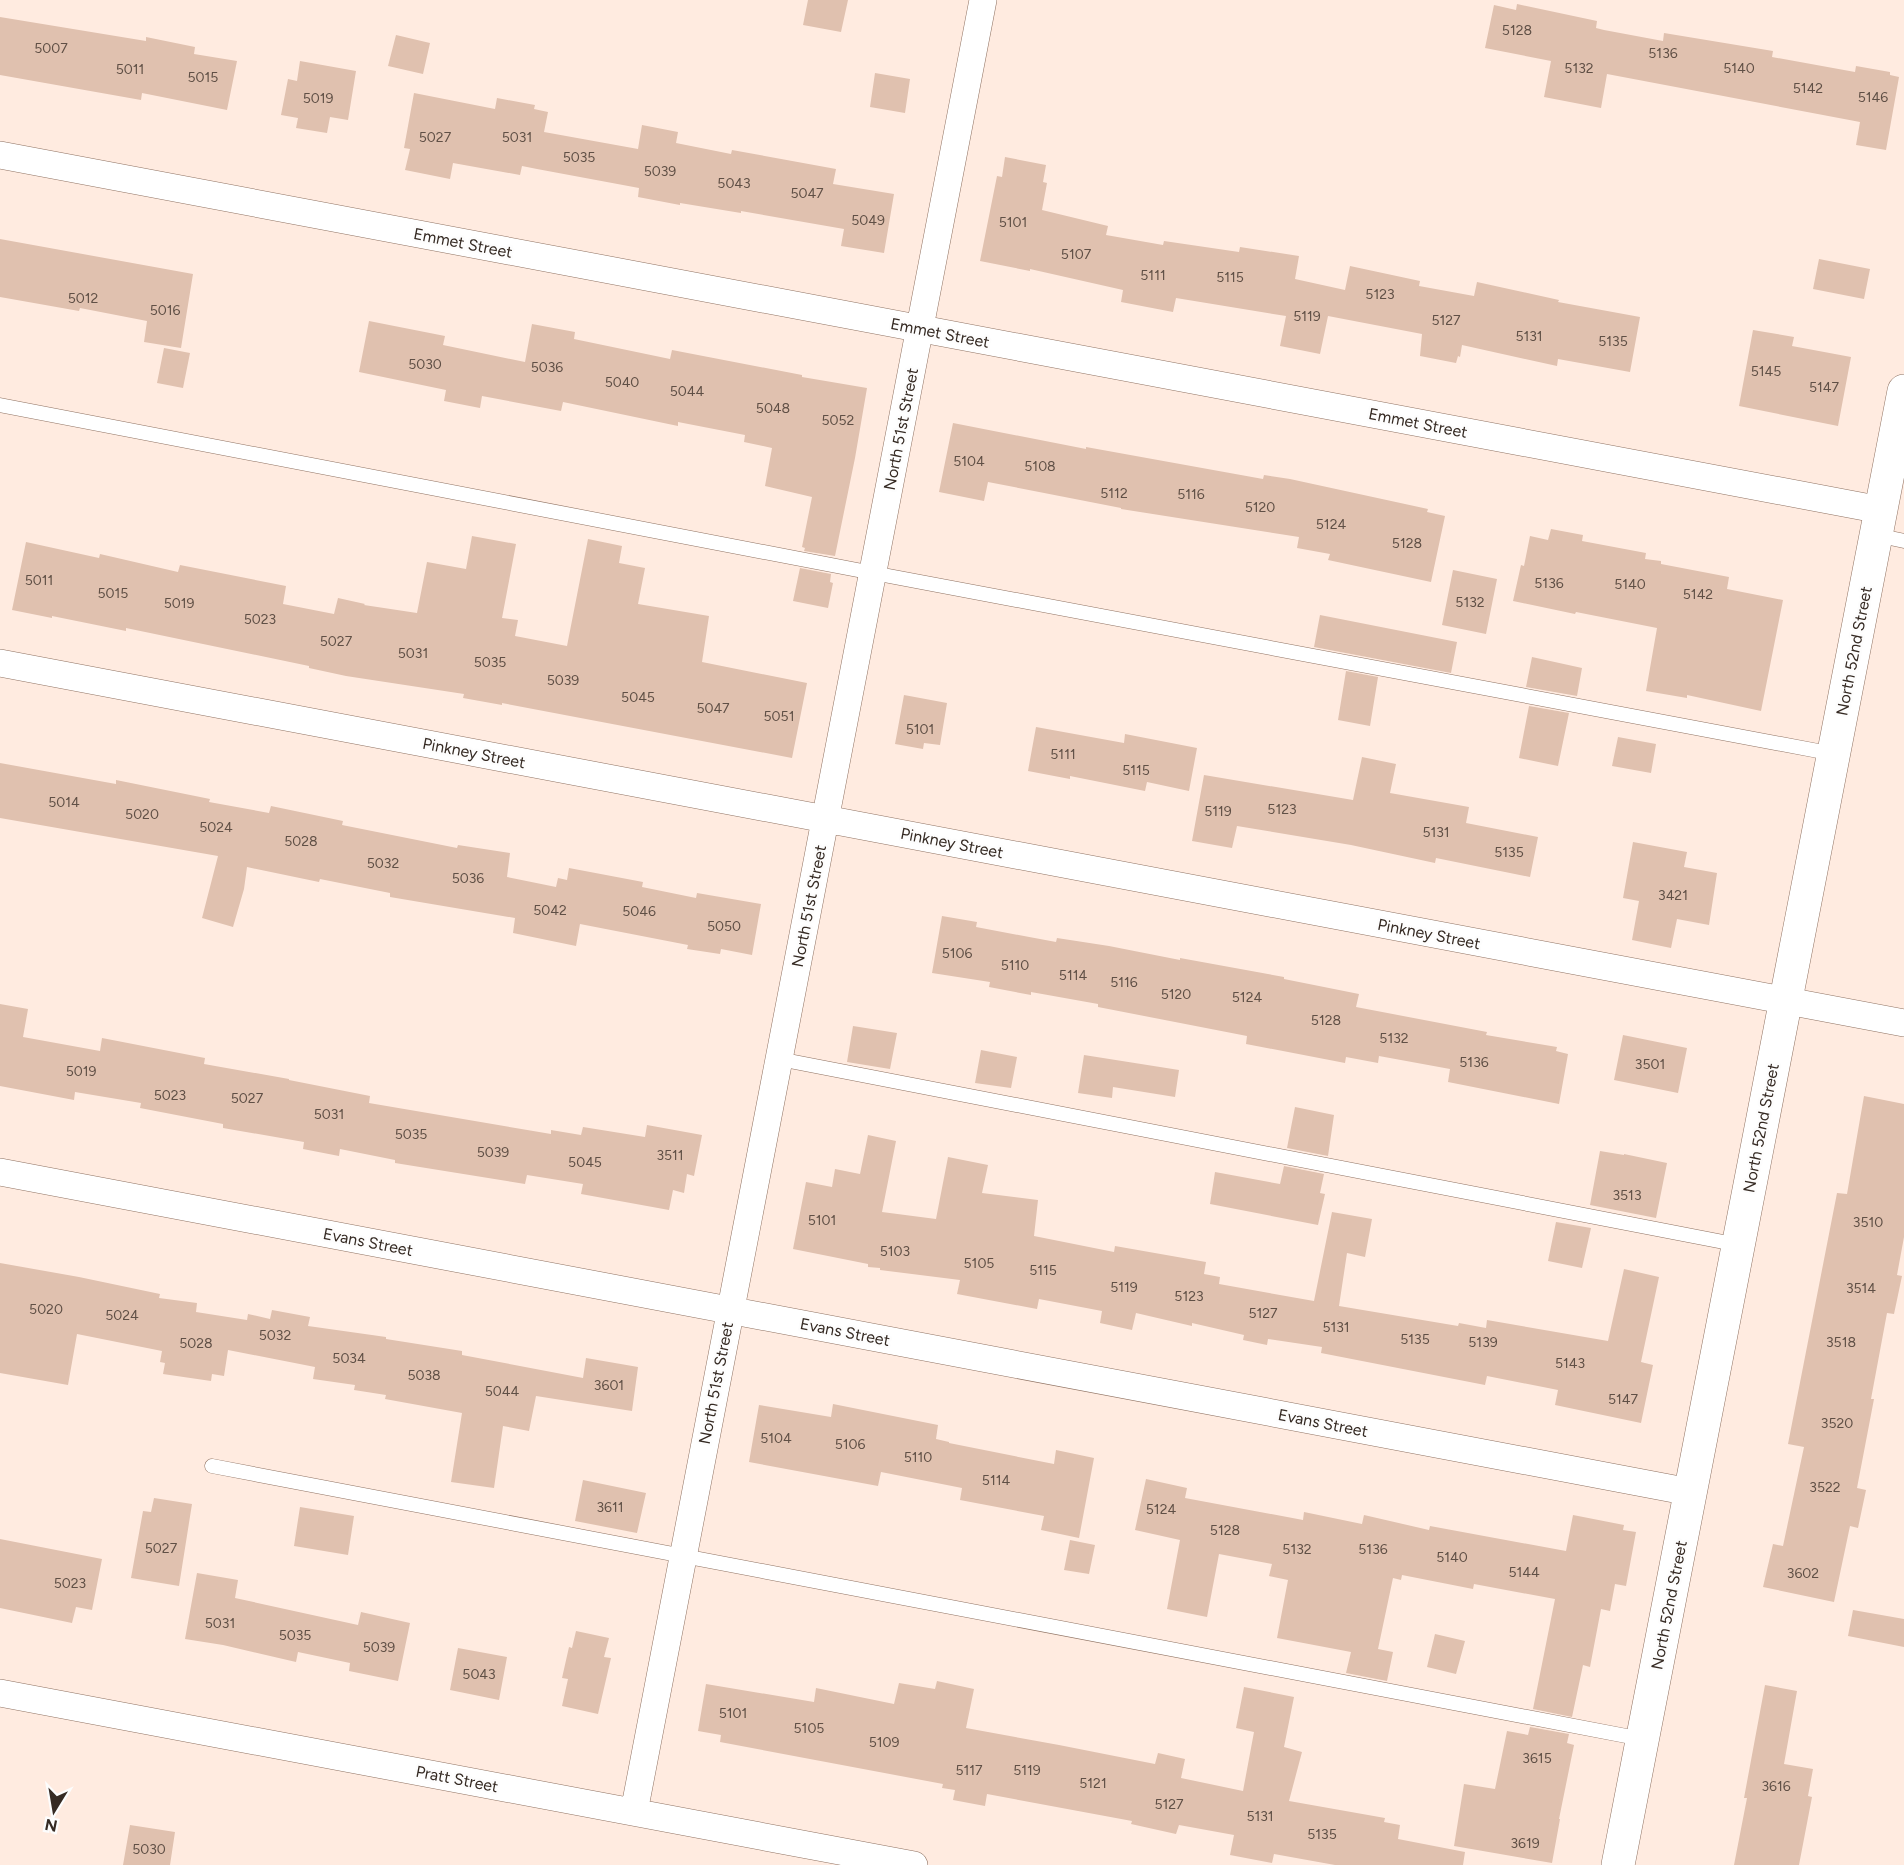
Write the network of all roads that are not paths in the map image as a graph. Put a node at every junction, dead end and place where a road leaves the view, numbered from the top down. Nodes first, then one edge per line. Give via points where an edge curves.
1 (983, 0) edge
2 (0, 155) edge
3 (920, 329) junction
4 (1904, 391) edge
5 (0, 405) edge
6 (1899, 445) edge
7 (1887, 529) edge
8 (873, 573) junction
9 (0, 663) edge
10 (1834, 754) junction
11 (826, 819) junction
12 (1786, 1001) junction
13 (1904, 1023) edge
14 (779, 1059) junction
15 (0, 1172) edge
16 (1738, 1245) junction
17 (730, 1310) junction
18 (212, 1466) dead end
19 (1690, 1492) junction
20 (683, 1555) junction
21 (0, 1692) edge
22 (1642, 1739) junction
23 (634, 1812) junction
24 (914, 1865) edge
25 (1618, 1865) edge

1 - 3 street, North 51st Street
2 - 3 street, Emmet Street
3 - 7 street, Emmet Street
3 - 8 street, North 51st Street
4 - 6 main road, North 52nd Street
5 - 8 lane
6 - 7 main road, North 52nd Street
7 - 10 main road, North 52nd Street
8 - 10 lane
8 - 11 street, North 51st Street
9 - 11 street, Pinkney Street
10 - 12 main road, North 52nd Street
11 - 12 street, Pinkney Street
11 - 14 street, North 51st Street
12 - 13 street, Pinkney Street
12 - 16 main road, North 52nd Street
14 - 16 lane
14 - 17 street, North 51st Street
15 - 17 street, Evans Street
16 - 19 main road, North 52nd Street
17 - 19 street, Evans Street
17 - 20 street, North 51st Street
18 - 20 lane
19 - 22 main road, North 52nd Street
20 - 22 lane
20 - 23 street, North 51st Street
21 - 23 street, Pratt Street
22 - 25 main road, North 52nd Street
23 - 24 street, Pratt Street

